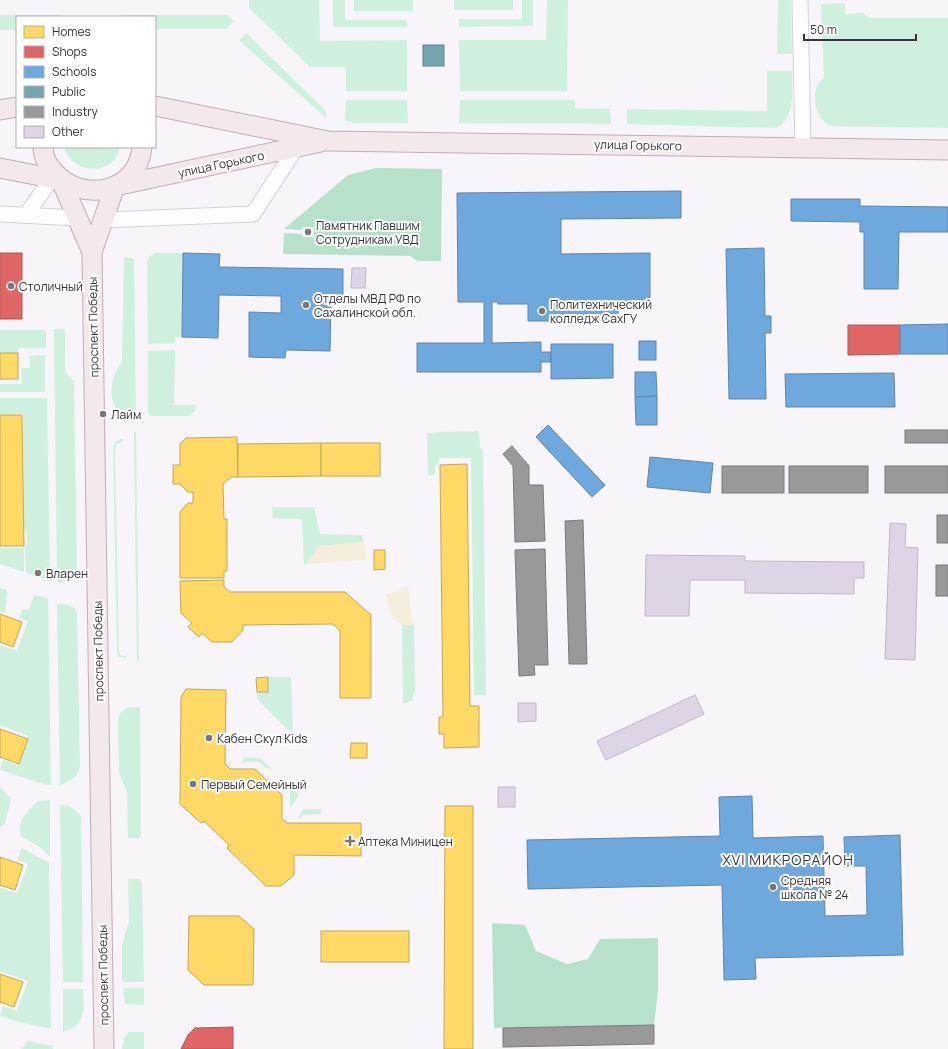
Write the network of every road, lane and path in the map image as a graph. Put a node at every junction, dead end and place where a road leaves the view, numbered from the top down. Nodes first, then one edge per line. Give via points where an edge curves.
1 (800, 0) edge
2 (156, 106) edge
3 (16, 107) edge
4 (0, 110) edge
5 (328, 141) junction
6 (43, 148) edge
7 (142, 148) edge
8 (296, 148) junction
9 (803, 148) junction
10 (948, 150) edge
11 (0, 168) edge
12 (57, 179) junction
13 (114, 186) junction
14 (0, 214) edge
15 (26, 215) junction
16 (77, 218) junction
17 (103, 220) junction
18 (92, 252) junction
19 (104, 1049) edge

1 - 9 street
2 - 5 main road, улица Горького
3 - 4 main road
5 - 8 main road, улица Горького
5 - 9 main road, улица Горького
6 - 12 main road
7 - 13 main road via 136,166 127,178
8 - 13 main road, улица Горького
8 - 17 street via 253,214
9 - 10 main road, улица Горького
11 - 12 main road
12 - 13 main road, улица Горького via 87,191 101,191
12 - 15 street
12 - 16 main road, проспект Победы
13 - 17 main road, проспект Победы
14 - 15 street
15 - 16 street
16 - 18 main road, проспект Победы
17 - 18 main road, проспект Победы
18 - 19 main road, проспект Победы

